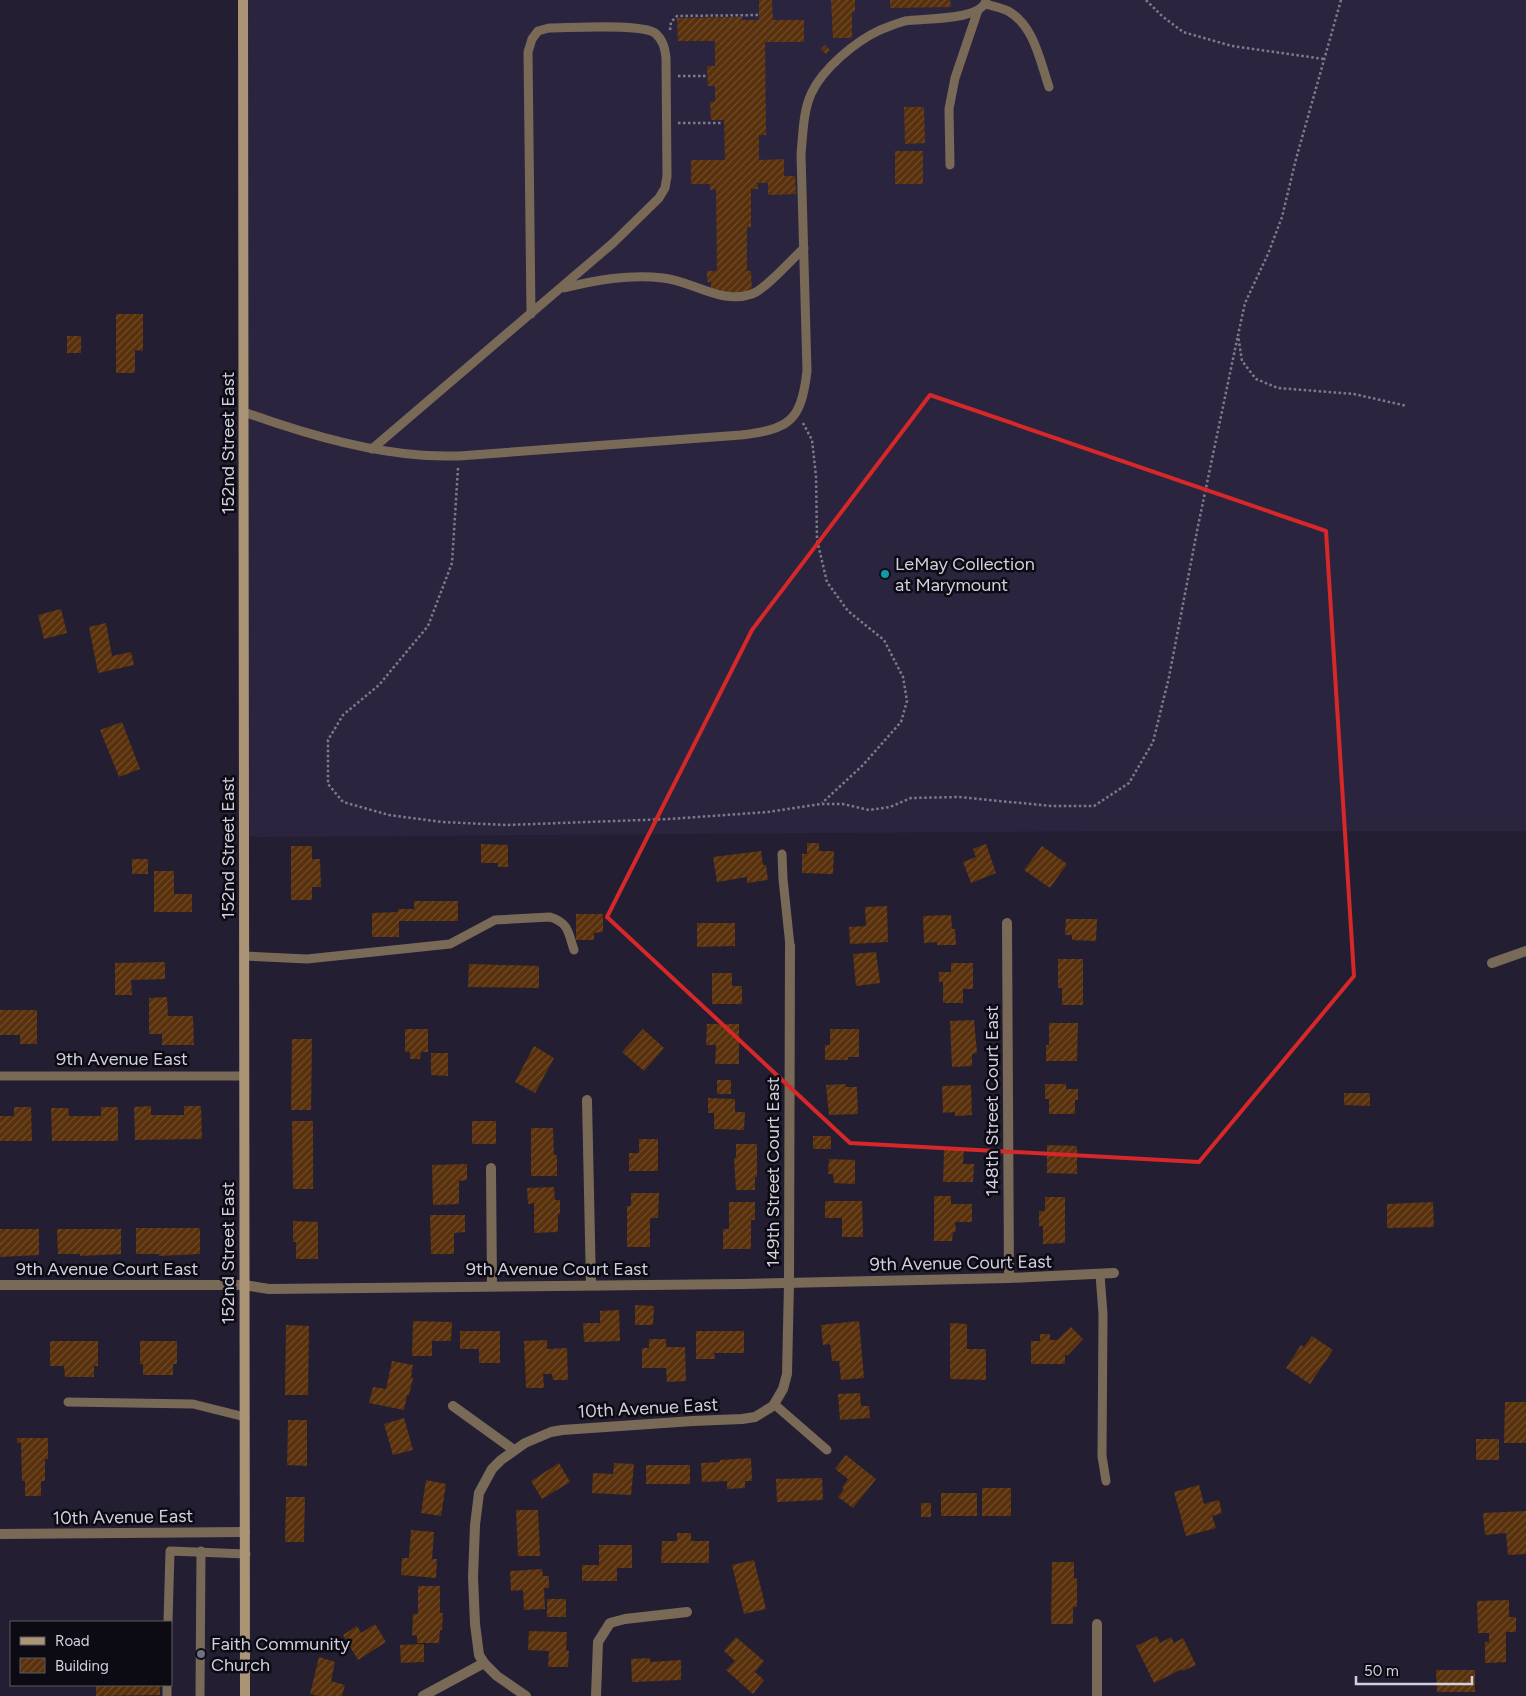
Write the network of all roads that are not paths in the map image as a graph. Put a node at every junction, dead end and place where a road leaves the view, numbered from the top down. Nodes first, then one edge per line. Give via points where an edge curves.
1 (243, 0) edge
2 (983, 5) edge
3 (1048, 87) dead end
4 (950, 165) dead end
5 (804, 248) junction
6 (561, 288) junction
7 (531, 314) junction
8 (244, 412) junction
9 (372, 449) junction
10 (782, 854) dead end
11 (1007, 923) dead end
12 (790, 946) joint
13 (574, 950) dead end
14 (1526, 951) edge
15 (244, 956) junction
16 (1492, 963) dead end
17 (0, 1076) edge
18 (244, 1076) junction
19 (586, 1100) dead end
20 (491, 1168) dead end
21 (1114, 1273) dead end
22 (1100, 1275) junction
23 (1009, 1278) junction
24 (789, 1283) junction
25 (0, 1285) edge
26 (244, 1285) junction
27 (591, 1285) junction
28 (492, 1286) junction
29 (776, 1400) junction
30 (68, 1402) dead end
31 (453, 1406) dead end
32 (245, 1417) junction
33 (514, 1450) junction
34 (827, 1450) dead end
35 (1106, 1481) dead end
36 (245, 1532) junction
37 (0, 1534) edge
38 (202, 1551) junction
39 (246, 1554) junction
40 (687, 1612) dead end
41 (168, 1621) edge
42 (1097, 1624) dead end
43 (484, 1662) junction
44 (200, 1696) edge
45 (245, 1696) edge
46 (423, 1696) edge
47 (526, 1696) edge
48 (596, 1696) edge
49 (1097, 1696) edge

1 - 8 main road, 152nd Street East
2 - 3 lane via 1007,10 1019,19 1031,36
2 - 4 lane via 955,78 949,108
2 - 5 lane via 963,16 905,22 880,30 857,44 817,82 810,95 804,124
5 - 6 lane via 759,290 737,297 719,295 664,278 595,280
5 - 9 lane via 804,394 789,422 778,428 765,432 458,456
6 - 7 lane
6 - 7 lane via 613,243 665,188 668,176 665,47 655,33 648,30 550,28 538,31 532,39 528,52
7 - 9 lane
8 - 9 lane via 273,423
8 - 15 main road, 152nd Street East
10 - 12 lane
11 - 23 street, 148th Street Court East
12 - 24 street, 149th Street Court East
13 - 15 lane via 565,925 550,917 495,920 450,944 307,959
14 - 16 street
15 - 18 main road, 152nd Street East
17 - 18 lane, 9th Avenue East
18 - 26 main road, 152nd Street East
19 - 27 street
20 - 28 street
21 - 22 street, 9th Avenue Court East
22 - 23 street, 9th Avenue Court East
22 - 35 lane via 1103,1314 1102,1456
23 - 24 street, 9th Avenue Court East
24 - 27 street, 9th Avenue Court East
24 - 29 street, 149th Street Court East via 787,1374
25 - 26 street, 9th Avenue Court East
26 - 28 street, 9th Avenue Court East via 269,1289
26 - 32 main road, 152nd Street East
27 - 28 street, 9th Avenue Court East
29 - 33 street, 10th Avenue East via 755,1417 562,1430
29 - 34 lane
30 - 32 lane via 193,1404
31 - 33 street
32 - 36 main road, 152nd Street East
33 - 43 street, 10th Avenue East via 492,1469 479,1493 475,1525 474,1624
36 - 37 street, 10th Avenue East
36 - 39 main road, 152nd Street East
38 - 39 lane
38 - 41 lane via 170,1551
38 - 44 lane
39 - 45 main road, 152nd Street East
40 - 48 street via 610,1623 598,1642
42 - 49 street
43 - 46 street
43 - 47 street

